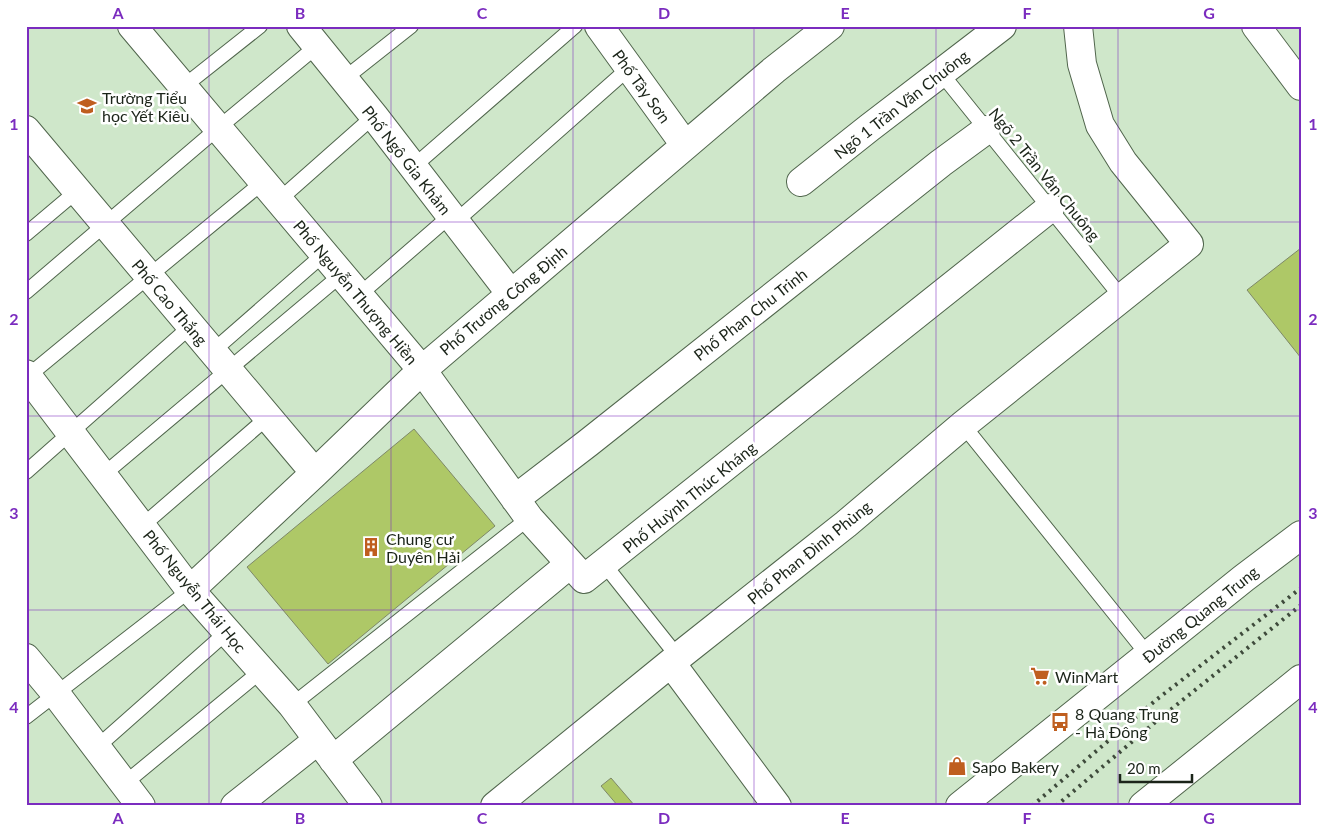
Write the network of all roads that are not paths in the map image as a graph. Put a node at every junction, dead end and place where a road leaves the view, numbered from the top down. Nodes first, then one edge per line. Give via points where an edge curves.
1 (260, 26) edge
2 (411, 26) edge
3 (575, 26) edge
4 (599, 26) edge
5 (830, 26) edge
6 (1002, 26) edge
7 (1078, 26) edge
8 (1256, 26) edge
9 (136, 28) edge
10 (309, 36) edge
11 (629, 68) junction
12 (941, 73) junction
13 (344, 79) junction
14 (1301, 86) edge
15 (183, 87) junction
16 (374, 116) junction
17 (217, 129) junction
18 (986, 130) junction
19 (30, 143) edge
20 (685, 145) junction
21 (413, 167) junction
22 (801, 182) dead end
23 (77, 191) junction
24 (271, 191) junction
25 (1050, 208) junction
26 (452, 219) junction
27 (106, 225) junction
28 (26, 234) edge
29 (333, 264) junction
30 (148, 276) junction
31 (26, 292) edge
32 (511, 294) junction
33 (359, 295) junction
34 (1122, 298) junction
35 (191, 326) junction
36 (220, 361) junction
37 (422, 370) junction
38 (27, 375) edge
39 (268, 417) junction
40 (963, 425) junction
41 (71, 432) junction
42 (26, 472) edge
43 (315, 473) junction
44 (103, 475) junction
45 (522, 508) junction
46 (142, 526) junction
47 (1301, 535) edge
48 (570, 564) junction
49 (604, 564) junction
50 (190, 590) junction
51 (227, 632) junction
52 (1148, 656) junction
53 (26, 658) edge
54 (674, 660) junction
55 (261, 671) junction
56 (1301, 679) edge
57 (56, 694) junction
58 (292, 705) junction
59 (26, 718) edge
60 (96, 748) junction
61 (326, 750) junction
62 (124, 784) junction
63 (365, 805) edge
64 (141, 806) edge
65 (235, 806) edge
66 (495, 806) edge
67 (777, 806) edge
68 (960, 806) edge
69 (1143, 806) edge

1 - 15 lane
2 - 13 lane
3 - 21 lane
4 - 11 main road, Phố Tây Sơn
5 - 20 main road, Phố Trương Công Định
6 - 12 main road, Ngõ 1 Trần Văn Chuông
7 - 34 main road, Phố Phan Đình Phùng via 1082,64 1100,125 1123,162 1189,244
8 - 14 main road
9 - 15 main road, Phố Nguyễn Thượng Hiền
10 - 13 main road, Phố Ngô Gia Khảm
10 - 17 lane
11 - 20 main road, Phố Tây Sơn
11 - 26 lane
12 - 18 lane, Ngõ 2 Trần Văn Chuông
12 - 22 main road, Ngõ 1 Trần Văn Chuông
13 - 16 main road, Phố Ngô Gia Khảm
15 - 17 main road, Phố Nguyễn Thượng Hiền
16 - 21 main road, Phố Ngô Gia Khảm
16 - 24 lane
17 - 24 main road, Phố Nguyễn Thượng Hiền
17 - 27 lane
18 - 25 lane, Ngõ 2 Trần Văn Chuông
18 - 45 main road, Phố Phan Chu Trinh via 596,437
19 - 23 main road, Phố Cao Thắng
20 - 32 main road, Phố Trương Công Định
21 - 26 main road, Phố Ngô Gia Khảm
23 - 27 main road, Phố Cao Thắng
23 - 28 lane
24 - 29 main road, Phố Nguyễn Thượng Hiền
24 - 30 lane
25 - 34 lane, Ngõ 2 Trần Văn Chuông
25 - 49 main road, Phố Huỳnh Thúc Kháng
26 - 32 main road, Phố Ngô Gia Khảm
26 - 33 lane
27 - 30 main road, Phố Cao Thắng
27 - 31 lane
29 - 33 main road, Phố Nguyễn Thượng Hiền
29 - 36 lane
29 - 36 lane
30 - 35 main road, Phố Cao Thắng
30 - 38 lane
32 - 37 main road, Phố Trương Công Định
33 - 37 main road, Phố Nguyễn Thượng Hiền
34 - 40 main road, Phố Phan Đình Phùng
35 - 36 main road, Phố Cao Thắng
35 - 41 lane
36 - 39 main road, Phố Cao Thắng
36 - 44 lane
37 - 43 main road, Phố Trương Công Định
37 - 45 main road, Phố Nguyễn Thượng Hiền
38 - 41 main road, Phố Nguyễn Thái Học
39 - 43 main road, Phố Cao Thắng
39 - 46 lane
40 - 52 lane
40 - 54 main road, Phố Phan Đình Phùng via 846,524
41 - 42 lane
41 - 44 main road, Phố Nguyễn Thái Học
43 - 50 main road, Phố Trương Công Định
44 - 46 main road, Phố Nguyễn Thái Học
45 - 48 main road, Phố Nguyễn Thượng Hiền
45 - 58 lane
46 - 50 main road, Phố Nguyễn Thái Học
47 - 52 main road, Đường Quang Trung
48 - 49 main road, Phố Huỳnh Thúc Kháng via 584,580
48 - 61 main road
49 - 54 lane
50 - 51 main road, Phố Nguyễn Thái Học
50 - 57 lane
51 - 55 main road, Phố Nguyễn Thái Học
51 - 60 lane
52 - 68 main road, Đường Quang Trung
53 - 57 main road
54 - 66 main road, Phố Phan Đình Phùng
54 - 67 main road
55 - 58 main road, Phố Nguyễn Thái Học
55 - 62 lane
56 - 69 main road
57 - 59 lane
57 - 60 main road
58 - 61 main road, Phố Nguyễn Thái Học
60 - 62 main road
61 - 63 main road, Phố Nguyễn Thái Học
61 - 65 main road
62 - 64 main road

